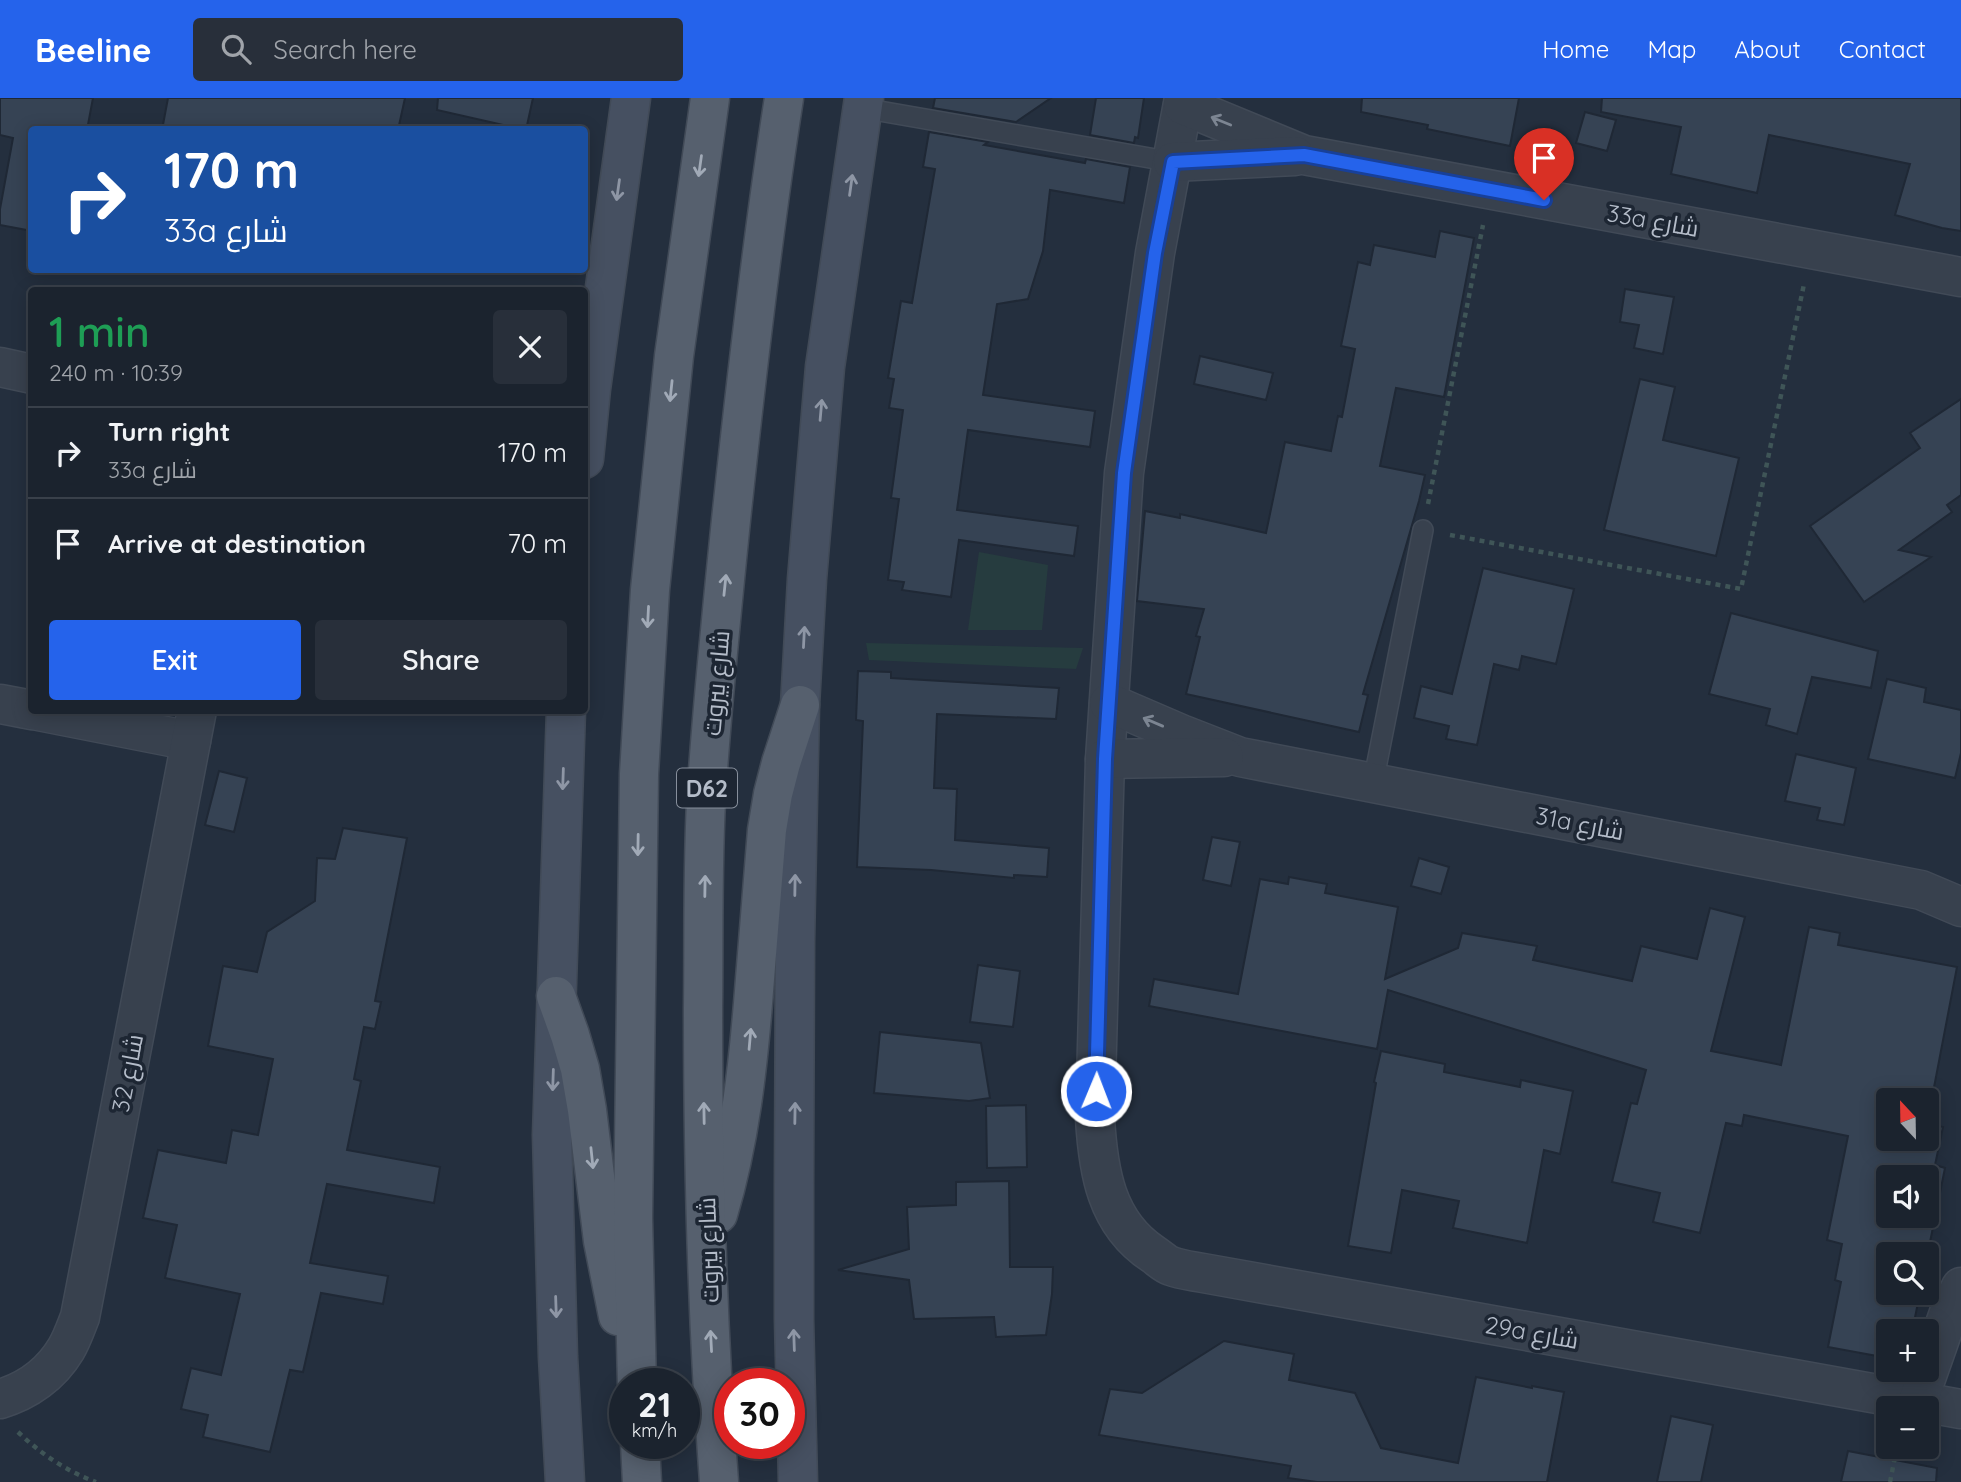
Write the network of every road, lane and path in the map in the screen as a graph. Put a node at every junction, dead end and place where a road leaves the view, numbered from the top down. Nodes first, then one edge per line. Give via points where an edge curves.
1 (631, 98) edge
2 (710, 98) edge
3 (784, 98) edge
4 (1184, 102) edge
5 (863, 103) edge
6 (1304, 155) junction
7 (1173, 162) junction
8 (1490, 190) junction
9 (1811, 249) junction
10 (1961, 277) edge
11 (0, 367) edge
12 (28, 373) edge
13 (588, 392) edge
14 (1423, 530) junction
15 (1109, 703) junction
16 (0, 704) edge
17 (800, 705) junction
18 (28, 709) edge
19 (72, 714) edge
20 (566, 714) edge
21 (194, 726) edge
22 (1240, 757) junction
23 (1105, 759) junction
24 (1373, 783) junction
25 (1961, 888) edge
26 (1920, 890) junction
27 (1961, 907) edge
28 (556, 996) junction
29 (707, 1250) junction
30 (1961, 1287) edge
31 (632, 1368) edge
32 (636, 1368) edge
33 (1890, 1396) edge
34 (1920, 1396) edge
35 (1939, 1405) edge
36 (1961, 1409) edge
37 (6, 1412) edge
38 (641, 1459) edge
39 (1895, 1459) edge
40 (96, 1482) edge
41 (565, 1482) edge
42 (642, 1482) edge
43 (719, 1482) edge
44 (798, 1482) edge
45 (1890, 1482) edge

1 -> 13 main road
2 -> 32 main road via 674,356 650,590 639,774 633,1205
29 -> 3 main road, شارع بيروت / D62 via 703,1068 707,787 747,360
6 -> 4 street, 33a شارع
4 - 7 street
5 - 7 lane
17 -> 5 main road via 825,367
6 - 7 street, 33a شارع
6 - 8 street, 33a شارع
7 - 15 street via 1155,253 1124,473
8 - 9 street, 33a شارع
8 - 14 path
9 - 10 street, 33a شارع
9 - 14 path via 1741,589
11 - 12 street
14 - 24 lane
22 -> 15 street, 31a شارع
15 - 23 street
16 - 18 street
29 -> 17 main road via 740,1126 767,830 781,763
44 -> 17 main road via 794,941
19 - 21 street
20 -> 28 main road
21 - 37 street, شارع 32 via 80,1317 67,1348 46,1375 18,1394
22 - 23 street, 31a شارع
22 - 24 street, 31a شارع
23 - 33 street, 29a شارع via 1097,1154 1119,1222 1142,1247 1169,1265 1203,1273
24 - 26 street, 31a شارع
25 - 26 street, 31a شارع
26 - 27 street, 31a شارع
28 -> 31 main road via 580,1069 603,1241
28 -> 41 main road via 552,1135
43 -> 29 main road, شارع بيروت / D62
30 - 34 street
35 - 36 street, 29a شارع
37 - 40 path via 19,1434 50,1460
38 - 42 main road
39 - 45 path

